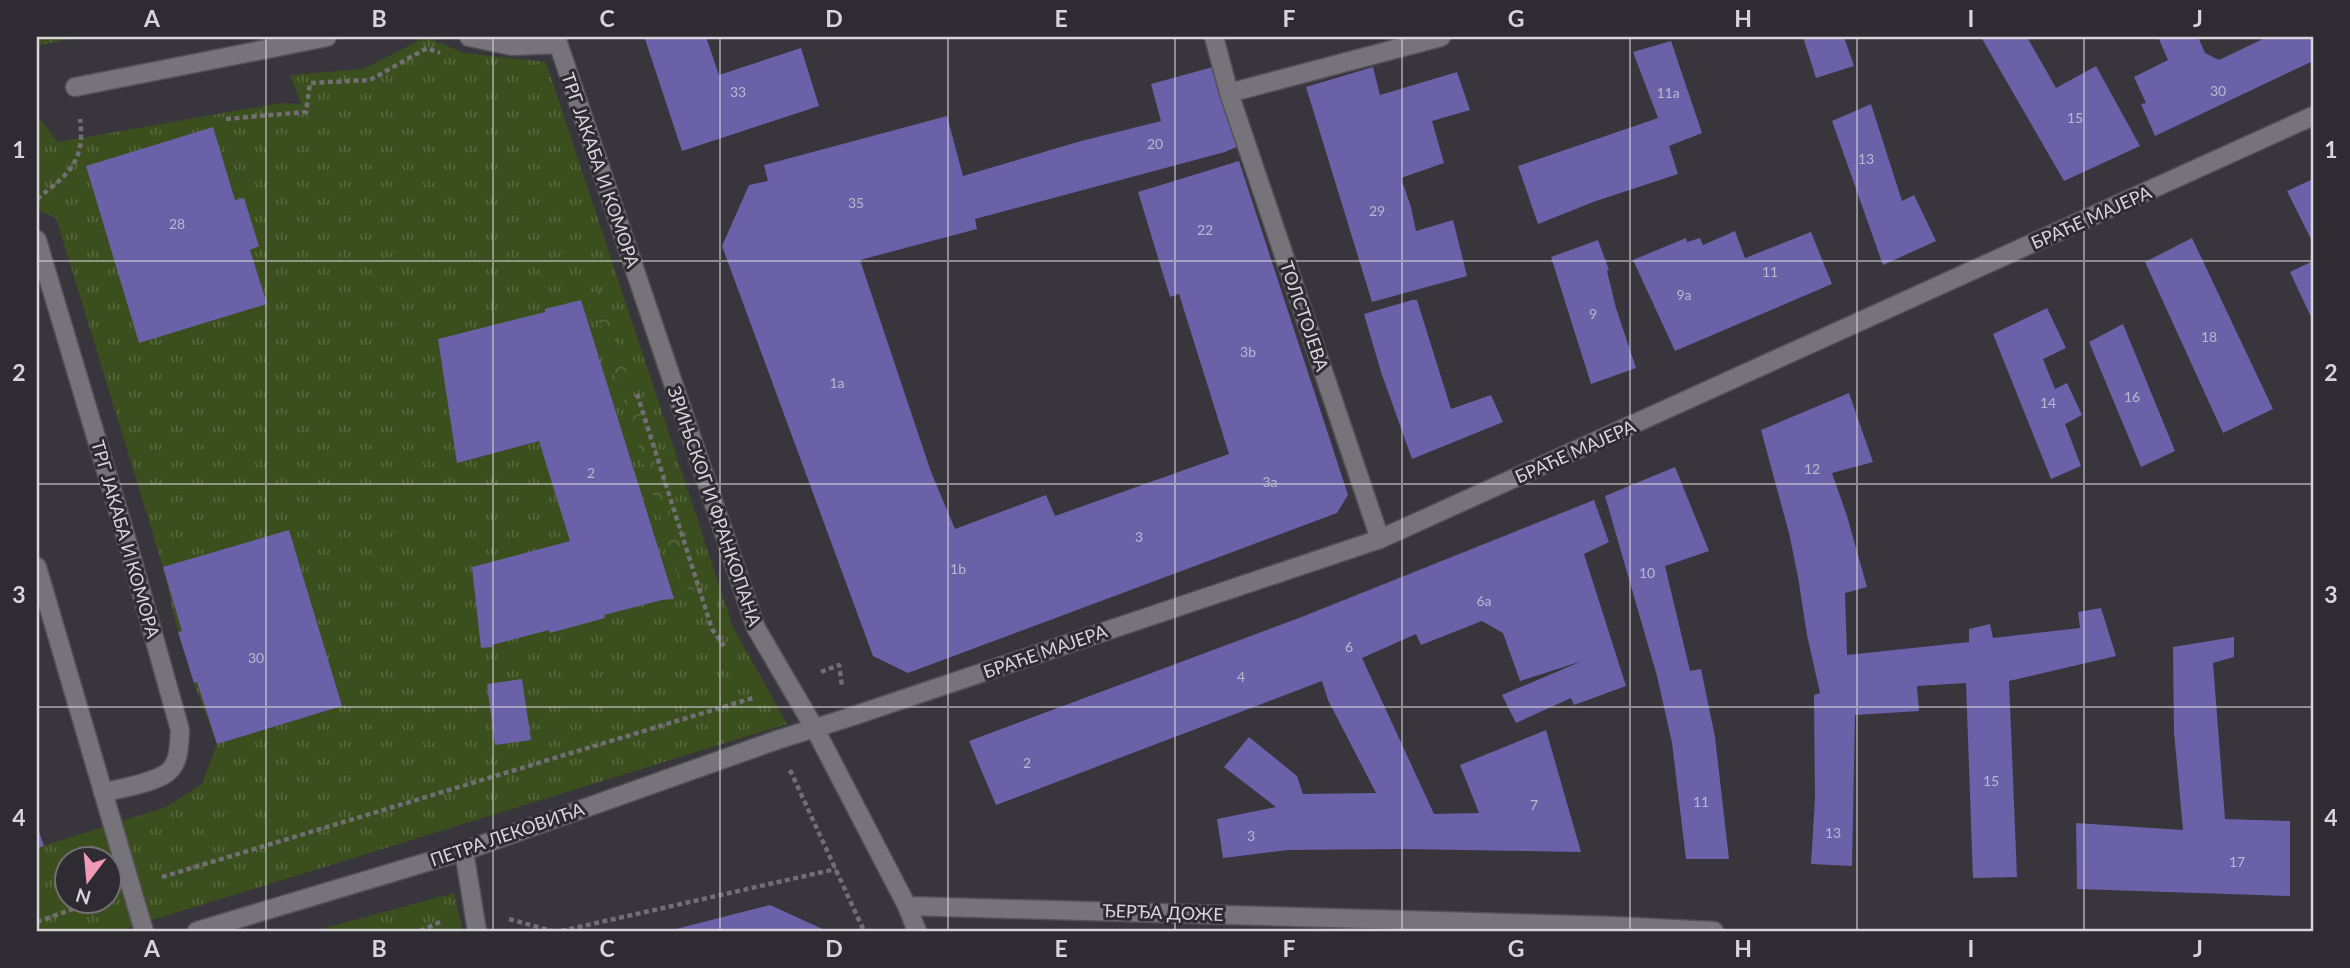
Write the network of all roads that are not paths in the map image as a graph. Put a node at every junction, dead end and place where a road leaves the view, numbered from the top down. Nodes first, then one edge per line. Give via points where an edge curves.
1 (327, 37) edge
2 (469, 37) edge
3 (1214, 37) edge
4 (1441, 37) edge
5 (557, 40) edge
6 (75, 87) road end
7 (1230, 93) junction
8 (2313, 116) edge
9 (37, 240) edge
10 (643, 297) joint
11 (1380, 539) junction
12 (37, 567) edge
13 (815, 729) junction
14 (103, 793) junction
15 (464, 851) junction
16 (907, 905) junction
17 (1614, 928) edge
18 (144, 931) edge
19 (197, 931) edge
20 (477, 931) edge
21 (917, 931) edge
22 (1714, 931) edge

1 - 6 street
2 - 5 street, ТРГ ЈАКАБА И КОМОРА via 512,46
3 - 7 street, ТОЛСТОЈЕВА
4 - 7 street
5 - 10 street, ТРГ ЈАКАБА И КОМОРА
7 - 11 street, ТОЛСТОЈЕВА
8 - 11 street, БРАЋЕ МАЈЕРА
9 - 14 street, ТРГ ЈАКАБА И КОМОРА via 180,730 177,754 168,772
10 - 13 street, ЗРИЊСКОГ И ФРАНКОПАНА via 755,628
11 - 13 street, БРАЋЕ МАЈЕРА
12 - 14 street
13 - 15 street, ПЕТРА ЛЕКОВИЋА
13 - 16 street, ЗРИЊСКОГ И ФРАНКОПАНА
14 - 18 street
15 - 19 street, ПЕТРА ЛЕКОВИЋА
15 - 20 street
16 - 17 street, ЂЕРЂА ДОЖЕ
16 - 21 street, ЗРИЊСКОГ И ФРАНКОПАНА
17 - 22 street, ЂЕРЂА ДОЖЕ

